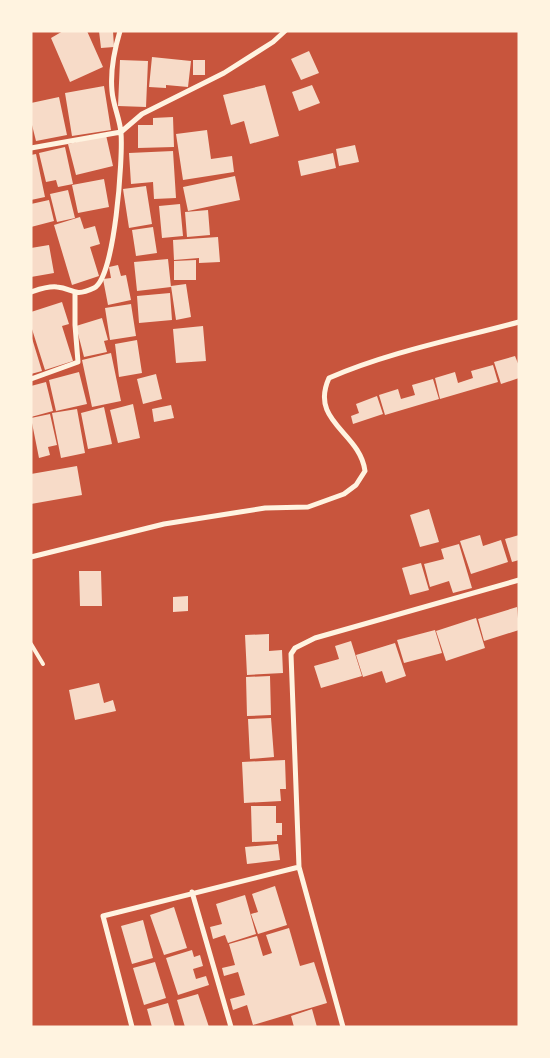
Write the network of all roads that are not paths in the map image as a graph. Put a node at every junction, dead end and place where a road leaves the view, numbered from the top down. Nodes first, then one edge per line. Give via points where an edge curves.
1 (120, 31) edge
2 (285, 31) edge
3 (121, 132) junction
4 (31, 148) edge
5 (31, 292) edge
6 (75, 293) junction
7 (519, 322) edge
8 (31, 379) edge
9 (31, 557) edge
10 (519, 580) edge
11 (31, 644) edge
12 (43, 664) dead end
13 (298, 867) junction
14 (192, 892) junction
15 (132, 1027) edge
16 (231, 1027) edge
17 (343, 1027) edge

1 - 3 street via 112,60 112,92
2 - 3 street via 224,73 142,114
3 - 4 street
3 - 6 street via 121,173 114,231 104,275 94,288
5 - 6 street via 60,287
6 - 8 street via 78,362
7 - 9 street via 409,351 329,378 325,387 326,412 360,453 365,471 356,485 344,494 308,507 265,508 164,524
10 - 13 street via 315,638 295,648 291,654 291,684
11 - 12 lane
13 - 14 street
13 - 17 street
14 - 15 street via 103,916
14 - 16 street

